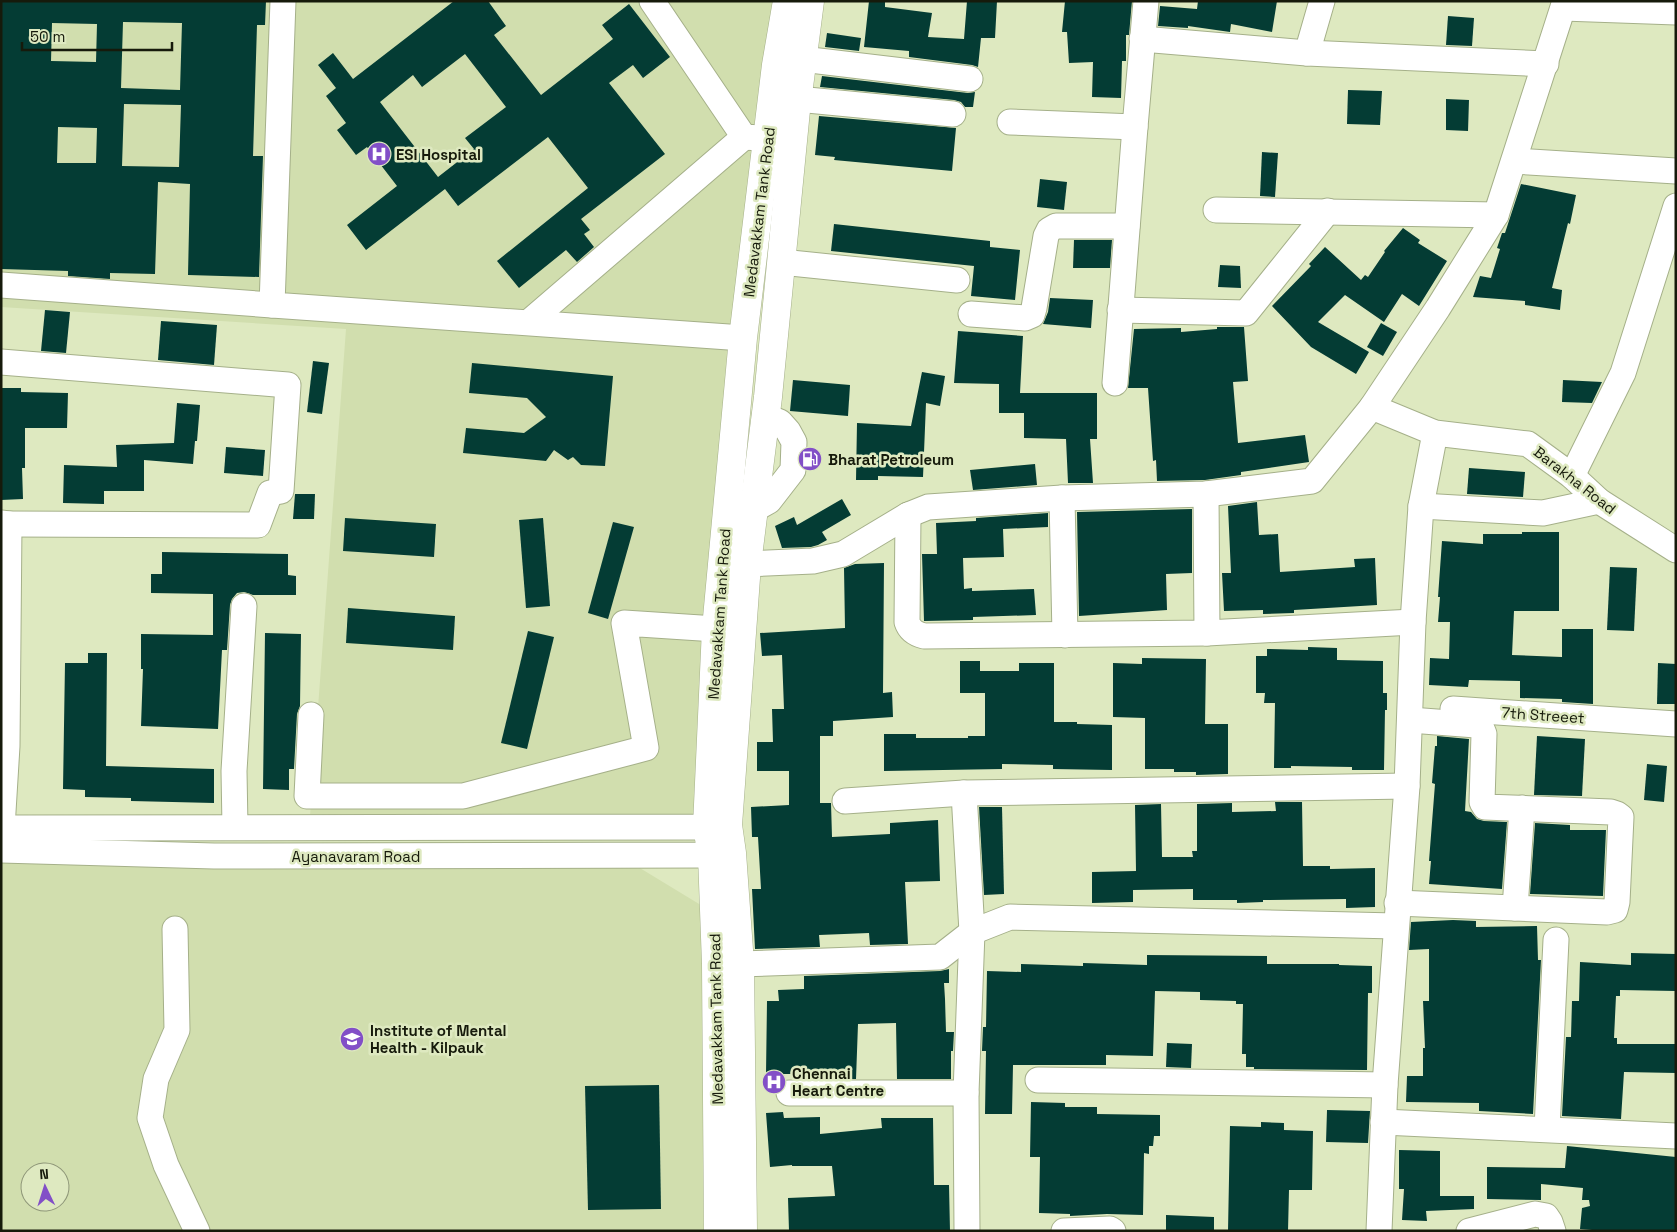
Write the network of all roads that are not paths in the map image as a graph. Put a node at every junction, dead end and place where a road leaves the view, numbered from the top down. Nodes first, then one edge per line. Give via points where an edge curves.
1 (283, 1) edge
2 (652, 1) edge
3 (787, 1) edge
4 (810, 1) edge
5 (1146, 1) edge
6 (1322, 1) edge
7 (1564, 5) edge
8 (1676, 12) edge
9 (1142, 39) junction
10 (1307, 53) junction
11 (802, 59) junction
12 (1546, 64) junction
13 (970, 79) dead end
14 (797, 99) junction
15 (953, 114) dead end
16 (1010, 122) dead end
17 (1135, 127) junction
18 (768, 139) junction
19 (1514, 162) junction
20 (1676, 171) edge
21 (1676, 206) edge
22 (1216, 210) dead end
23 (1328, 211) junction
24 (1496, 215) junction
25 (1128, 226) junction
26 (781, 262) junction
27 (957, 280) dead end
28 (1, 285) edge
29 (272, 305) junction
30 (1120, 310) junction
31 (971, 314) dead end
32 (529, 322) junction
33 (743, 338) junction
34 (1, 362) edge
35 (1115, 383) dead end
36 (1372, 408) junction
37 (1435, 432) junction
38 (1572, 476) junction
39 (1206, 494) junction
40 (1062, 498) junction
41 (1599, 501) junction
42 (1421, 506) junction
43 (908, 515) junction
44 (5, 523) edge
45 (1676, 550) edge
46 (747, 564) junction
47 (244, 606) dead end
48 (1413, 622) junction
49 (716, 629) junction
50 (1207, 633) junction
51 (1065, 635) junction
52 (1410, 713) junction
53 (312, 715) dead end
54 (1676, 724) edge
55 (4, 745) edge
56 (1407, 786) junction
57 (964, 793) junction
58 (845, 801) dead end
59 (1522, 808) junction
60 (718, 826) junction
61 (235, 827) junction
62 (2, 835) edge
63 (722, 854) junction
64 (1515, 908) junction
65 (1396, 915) junction
66 (175, 929) dead end
67 (972, 932) junction
68 (1556, 940) dead end
69 (740, 964) junction
70 (1038, 1080) dead end
71 (1385, 1085) junction
72 (789, 1093) dead end
73 (966, 1093) junction
74 (1383, 1122) junction
75 (1547, 1129) junction
76 (1676, 1136) edge
77 (1474, 1230) edge
78 (197, 1231) edge
79 (718, 1231) edge
80 (743, 1231) edge
81 (968, 1231) edge
82 (1064, 1231) edge
83 (1113, 1231) edge
84 (1379, 1231) edge
85 (1552, 1231) edge

1 - 29 street
2 - 18 street
3 - 18 main road, Medavakkam Tank Road
4 - 11 main road, Medavakkam Tank Road
5 - 9 street
6 - 10 street
7 - 8 street
7 - 12 street
9 - 10 street
9 - 17 street
10 - 12 street
11 - 13 street
11 - 14 main road, Medavakkam Tank Road
12 - 19 street
14 - 15 street
14 - 18 main road, Medavakkam Tank Road
16 - 17 street
17 - 25 street
18 - 26 main road, Medavakkam Tank Road
18 - 32 street
18 - 33 main road, Medavakkam Tank Road
19 - 20 street
19 - 24 street
21 - 38 street via 1623,373
22 - 23 street
23 - 24 street
23 - 30 street via 1246,313
24 - 36 street
25 - 30 street
25 - 31 street via 1056,226 1046,236 1032,315 1026,318
26 - 27 street
26 - 46 main road, Medavakkam Tank Road
28 - 29 street
29 - 32 street
30 - 35 street
32 - 33 street
33 - 49 main road, Medavakkam Tank Road
34 - 44 street via 288,385 281,491 270,493 258,525
36 - 37 street, Barakha Road
36 - 39 street via 1312,481
37 - 38 street, Barakha Road via 1528,444
37 - 42 street
38 - 41 street, Barakha Road
39 - 40 street
39 - 50 street
40 - 43 street via 928,507
40 - 51 street
41 - 42 street via 1543,513
41 - 45 street, Barakha Road
42 - 48 street
43 - 46 street via 843,554 813,562
43 - 51 street via 907,622 913,632 924,636
44 - 55 street
46 - 60 main road, Medavakkam Tank Road
47 - 61 street via 234,771
48 - 50 street
48 - 52 street
49 - 53 street via 624,624 646,748 464,796 307,796
49 - 60 main road, Medavakkam Tank Road
50 - 51 street
52 - 54 street, 7th Streeet
52 - 56 street
52 - 59 street via 1476,725 1482,729 1482,802 1485,807
55 - 62 street
56 - 57 street
56 - 65 street
57 - 58 street
57 - 67 street
59 - 64 street
59 - 64 street via 1611,812 1621,817 1617,902 1615,910 1607,912
60 - 61 street, Ayanavaram Road
60 - 63 main road, Medavakkam Tank Road
61 - 62 street, Ayanavaram Road
62 - 63 street, Ayanavaram Road via 214,856
63 - 69 main road, Medavakkam Tank Road
63 - 79 main road, Medavakkam Tank Road via 716,964
64 - 65 street
65 - 67 street via 1010,917
65 - 71 street
66 - 78 street via 177,1030 156,1079 150,1118 166,1165
67 - 69 street via 940,957
67 - 73 street
68 - 75 street
69 - 80 main road, Medavakkam Tank Road
70 - 71 street
71 - 74 street
72 - 73 street
73 - 81 street
74 - 75 street
74 - 84 street
75 - 76 street
77 - 85 street via 1535,1214 1546,1216
82 - 83 street

